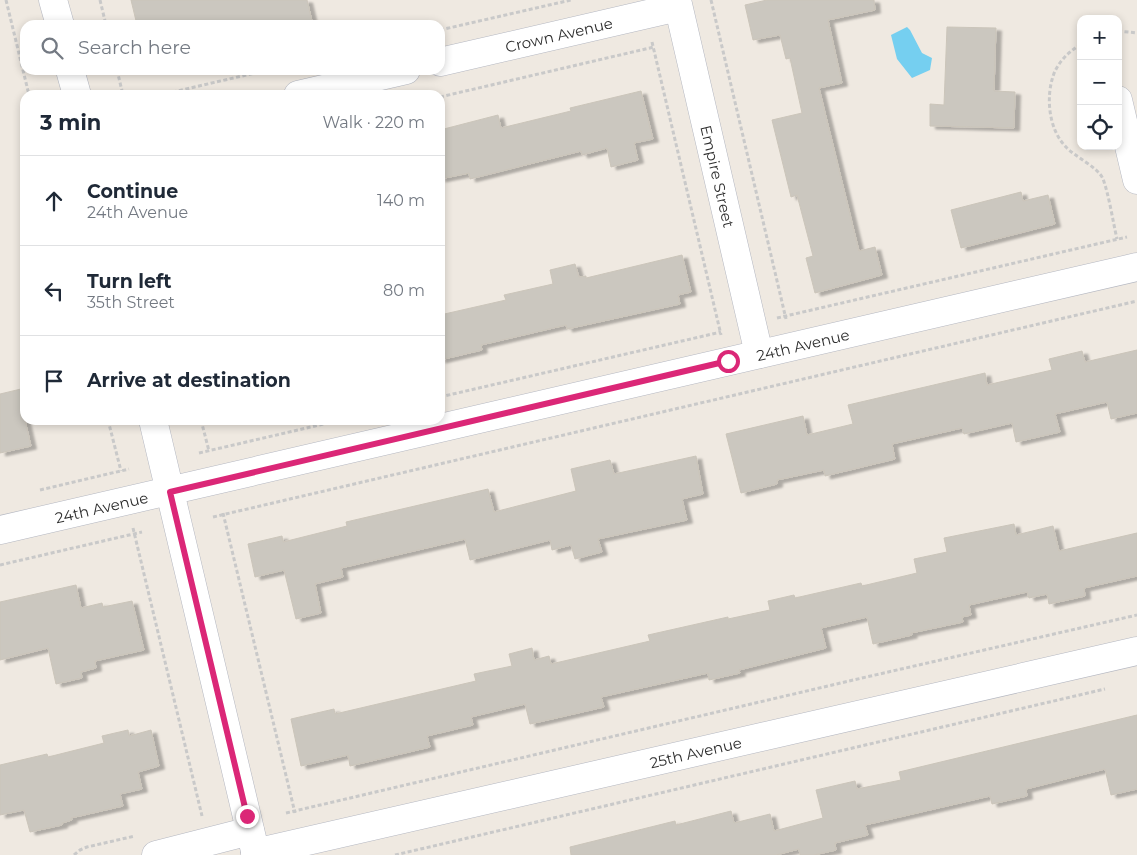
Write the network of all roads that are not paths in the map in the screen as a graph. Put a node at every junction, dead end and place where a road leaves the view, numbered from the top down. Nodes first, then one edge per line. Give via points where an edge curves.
1 (54, 0) edge
2 (677, 3) edge
3 (59, 20) edge
4 (445, 61) edge
5 (71, 75) edge
6 (384, 75) edge
7 (75, 90) edge
8 (320, 90) edge
9 (1119, 105) edge
10 (1137, 180) edge
11 (1137, 267) edge
12 (759, 354) junction
13 (154, 425) edge
14 (170, 492) junction
15 (0, 530) edge
16 (1137, 651) edge
17 (254, 846) edge
18 (156, 855) edge

1 - 3 street
2 - 4 street, Crown Avenue
2 - 12 street, Empire Street
5 - 7 street
6 - 8 street
9 - 10 street
11 - 12 street, 24th Avenue
12 - 14 street, 24th Avenue
13 - 14 street
14 - 15 street, 24th Avenue
14 - 17 street
16 - 17 street, 25th Avenue
17 - 18 street, 25th Avenue

